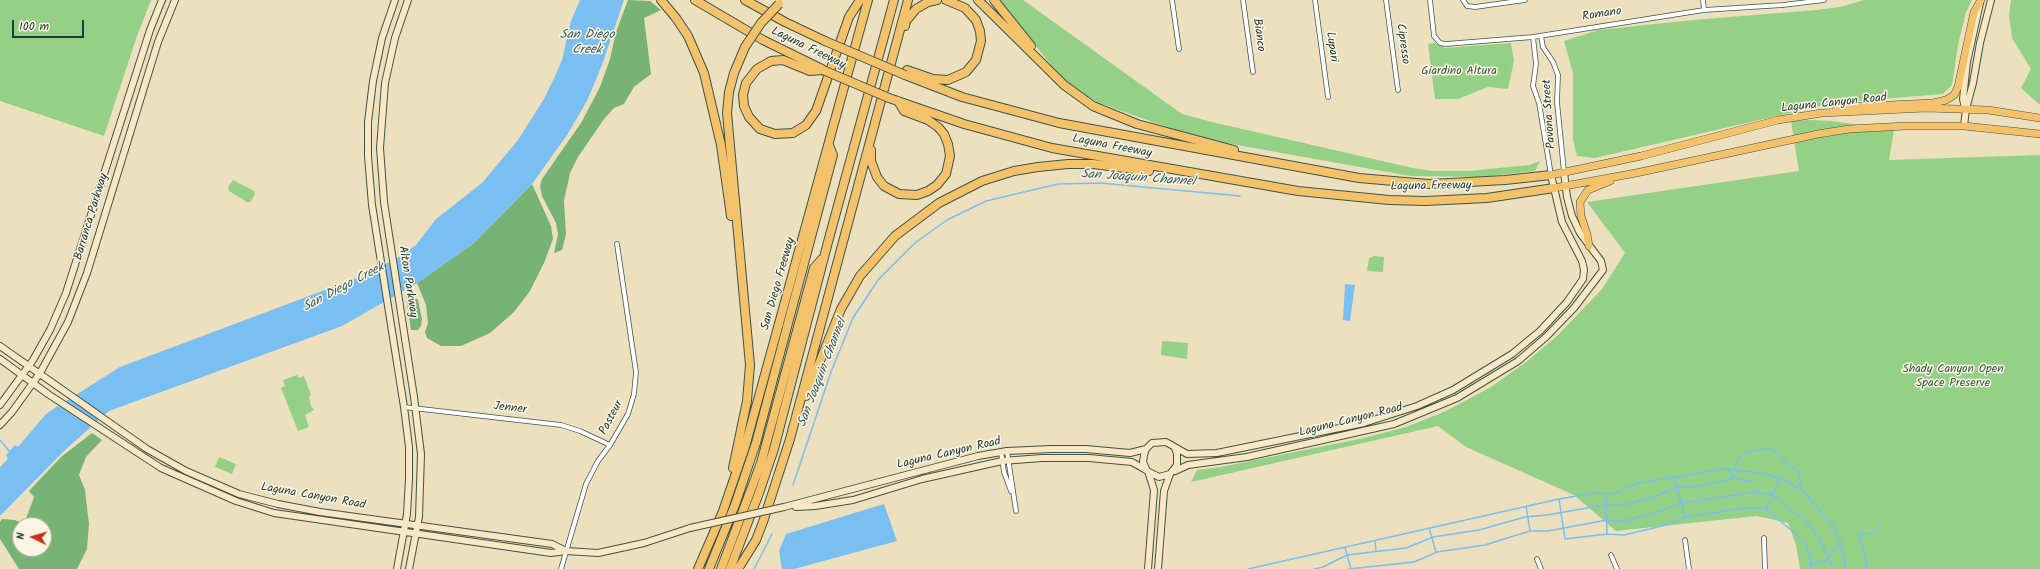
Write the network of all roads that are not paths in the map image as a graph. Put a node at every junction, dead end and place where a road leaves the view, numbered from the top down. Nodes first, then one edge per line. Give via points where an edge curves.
1 (162, 0) edge
2 (175, 0) edge
3 (395, 0) edge
4 (408, 0) edge
5 (661, 0) edge
6 (695, 0) edge
7 (745, 0) edge
8 (860, 0) edge
9 (868, 0) edge
10 (894, 0) edge
11 (908, 0) edge
12 (937, 0) edge
13 (946, 0) edge
14 (978, 0) edge
15 (994, 0) edge
16 (1172, 0) edge
17 (1243, 0) edge
18 (1315, 0) edge
19 (1386, 0) edge
20 (1430, 0) edge
21 (1462, 0) edge
22 (1526, 0) edge
23 (1703, 0) edge
24 (1824, 0) edge
25 (1981, 0) edge
26 (1991, 0) edge
27 (781, 2) edge
28 (1704, 10) junction
29 (1541, 36) junction
30 (1533, 37) junction
31 (1179, 49) dead end
32 (819, 69) junction
33 (906, 72) junction
34 (1253, 72) dead end
35 (1056, 78) junction
36 (887, 80) junction
37 (1398, 90) dead end
38 (1328, 97) dead end
39 (898, 101) junction
40 (1966, 110) junction
41 (1822, 114) junction
42 (2040, 118) edge
43 (1964, 126) junction
44 (2040, 134) edge
45 (871, 140) junction
46 (829, 145) junction
47 (1304, 167) junction
48 (1564, 172) junction
49 (1636, 173) junction
50 (1196, 174) junction
51 (1551, 175) junction
52 (1565, 185) junction
53 (1554, 188) junction
54 (617, 244) dead end
55 (1589, 246) junction
56 (825, 255) junction
57 (0, 346) edge
58 (0, 359) edge
59 (29, 366) junction
60 (750, 366) junction
61 (40, 374) junction
62 (22, 376) junction
63 (32, 383) junction
64 (0, 405) edge
65 (404, 407) junction
66 (416, 408) junction
67 (1364, 423) junction
68 (0, 425) edge
69 (1369, 429) junction
70 (790, 439) junction
71 (610, 445) junction
72 (1175, 448) junction
73 (1146, 449) junction
74 (1004, 452) junction
75 (1005, 461) junction
76 (1147, 472) junction
77 (1172, 473) junction
78 (727, 499) junction
79 (784, 507) junction
80 (1016, 511) dead end
81 (405, 524) junction
82 (417, 526) junction
83 (404, 533) junction
84 (416, 534) junction
85 (1764, 538) dead end
86 (1685, 540) dead end
87 (566, 551) junction
88 (1611, 555) dead end
89 (1537, 560) dead end
90 (396, 569) edge
91 (409, 569) edge
92 (561, 569) edge
93 (698, 569) edge
94 (709, 569) edge
95 (721, 569) edge
96 (730, 569) edge
97 (738, 569) edge
98 (1148, 569) edge
99 (1158, 569) edge
100 (1541, 569) edge
101 (1617, 569) edge
102 (1689, 569) edge
103 (1765, 569) edge

1 - 59 main road, Barranca Parkway via 150,30 66,293 50,330
2 - 61 main road, Barranca Parkway via 153,57 87,273 68,322
3 - 65 main road, Alton Parkway via 375,68 368,122 369,180
4 - 66 main road, Alton Parkway via 388,67 380,130 381,178
5 - 60 highway via 694,46 714,110 725,169
6 - 32 highway, Laguna Freeway
7 - 33 highway, Laguna Freeway, bridge via 825,42 867,60 874,58
8 - 32 highway via 849,17 810,122 798,131 782,135 765,131 752,122 744,106 743,95 746,83 757,69 771,62 783,60 810,71
9 - 46 highway, San Diego Freeway
10 - 56 highway
11 - 36 highway
12 - 36 highway via 922,5 906,21
13 - 33 highway via 965,8 976,20 981,41 976,60 966,72 948,80
14 - 35 highway
15 - 35 highway
16 - 31 street
17 - 34 street, Bianco
18 - 38 street, Lupari
19 - 37 street, Cipresso
20 - 30 street, Romano via 1434,36 1440,43
21 - 22 street via 1467,6 1475,7
23 - 28 street
24 - 28 street, Romano
25 - 40 main road via 1967,62 1963,98
25 - 41 main road via 1974,12 1958,88 1954,95 1933,103 1846,107
26 - 40 main road
27 - 60 highway, bridge via 761,23 745,46 730,86 727,124
28 - 29 street, Romano
29 - 30 street, Romano
29 - 48 street, Pavona Street via 1543,47 1558,75 1557,102
30 - 51 street, Pavona Street via 1536,64 1533,86 1539,103
32 - 39 highway, Laguna Freeway, bridge
33 - 47 highway, Laguna Freeway via 962,97 1059,123
35 - 47 highway via 1088,103 1122,119 1234,150 1291,160
36 - 45 highway
39 - 45 highway via 904,111 928,120 944,134 950,156 944,177 933,188 917,195 906,195 889,189 874,172
39 - 50 highway, Laguna Freeway via 964,124 1052,148
40 - 41 main road, Laguna Canyon Road via 1892,109
40 - 42 main road, Laguna Canyon Road via 1988,110
40 - 43 main road
41 - 48 main road, Laguna Canyon Road via 1778,120 1649,154
43 - 44 main road
43 - 49 main road via 1849,129
45 - 70 highway
46 - 78 highway, San Diego Freeway via 761,392
46 - 94 highway via 833,156 760,429
47 - 51 highway, Laguna Freeway via 1359,178 1428,184 1473,183
48 - 51 main road, Laguna Canyon Road
48 - 52 main road, Laguna Canyon Road
49 - 52 main road
49 - 55 main road via 1594,187 1584,194 1580,202 1580,211
50 - 53 highway, Laguna Freeway via 1298,191 1389,200 1444,201
50 - 70 highway via 1168,174 1093,164 1044,166 1014,171 982,182 932,207 905,227 878,254 848,296 829,336
51 - 53 main road, Laguna Canyon Road
52 - 53 main road
52 - 55 main road, Laguna Canyon Road via 1572,216
53 - 67 main road, Laguna Canyon Road via 1562,222 1582,260 1584,270 1583,279 1567,302 1512,354 1484,372 1453,390 1417,406
54 - 71 street, Pasteur via 636,372 632,402
55 - 69 main road, Laguna Canyon Road via 1601,262 1603,270 1546,337 1518,361 1457,398 1394,424
56 - 95 highway via 814,268 760,463
56 - 96 highway via 774,449
57 - 59 main road, Laguna Canyon Road
58 - 62 main road, Laguna Canyon Road
59 - 61 main road, Laguna Canyon Road
59 - 62 main road, Barranca Parkway
60 - 78 highway via 747,401
61 - 63 main road, Barranca Parkway
61 - 81 main road, Laguna Canyon Road via 148,449 186,471 239,494 278,504
62 - 63 main road, Laguna Canyon Road
62 - 64 main road, Barranca Parkway
63 - 68 main road, Barranca Parkway
63 - 83 main road, Laguna Canyon Road via 161,468 236,501 274,513
65 - 66 street, Jenner
65 - 81 main road, Alton Parkway via 409,468
66 - 71 street, Jenner via 560,425
66 - 82 main road, Alton Parkway via 421,454
67 - 69 main road
67 - 72 main road, Laguna Canyon Road via 1217,453 1191,455
69 - 77 main road, Laguna Canyon Road via 1247,457 1188,465
70 - 97 highway via 761,528
71 - 87 street, Pasteur via 586,484
72 - 73 main road via 1166,442 1158,441
72 - 77 main road via 1178,460
73 - 74 main road, Laguna Canyon Road via 1130,453 1075,449
73 - 76 main road via 1143,462
74 - 75 street
74 - 79 main road, Laguna Canyon Road via 933,466
75 - 76 main road, Laguna Canyon Road via 1089,458 1132,462
75 - 79 main road, Laguna Canyon Road via 922,479 853,500 815,506
75 - 80 street via 1004,472
76 - 77 main road via 1159,476
76 - 98 main road via 1154,490
77 - 99 main road via 1164,491
78 - 93 highway, San Diego Freeway
79 - 87 main road, Laguna Canyon Road, bridge via 690,528 644,543 604,552
81 - 82 main road, Laguna Canyon Road
81 - 83 main road, Alton Parkway
82 - 84 main road, Alton Parkway
82 - 87 main road, Laguna Canyon Road via 552,544
83 - 84 main road, Laguna Canyon Road
83 - 90 main road, Alton Parkway
84 - 87 main road, Laguna Canyon Road via 551,553
84 - 91 main road, Alton Parkway
85 - 103 street
86 - 102 street
87 - 92 street, Pasteur
88 - 101 street
89 - 100 street

